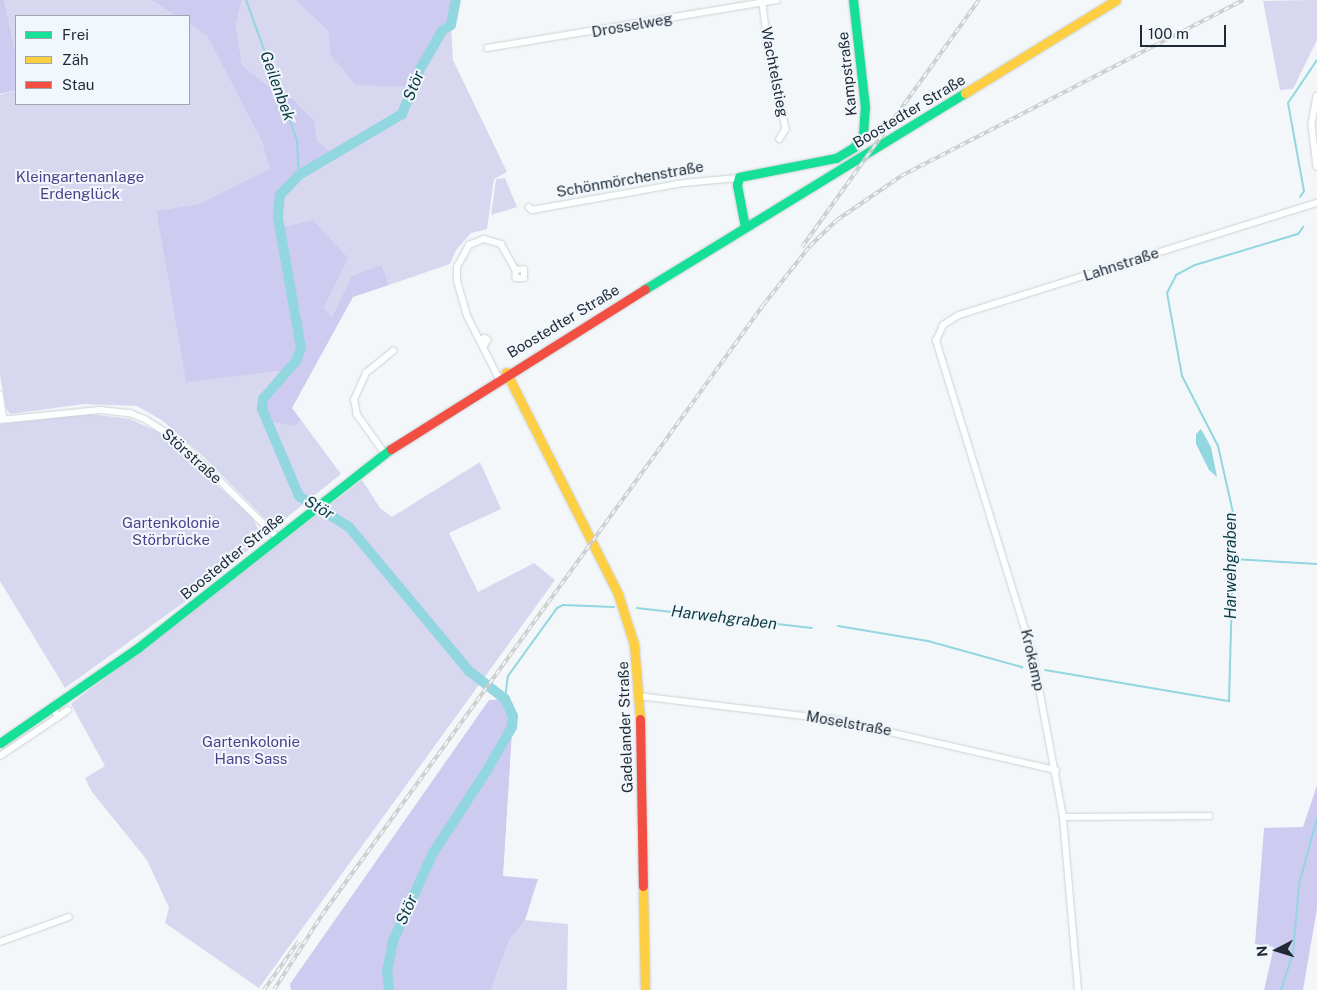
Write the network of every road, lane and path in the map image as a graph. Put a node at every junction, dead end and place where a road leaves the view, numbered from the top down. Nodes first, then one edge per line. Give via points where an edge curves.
1 (777, 0) edge
2 (853, 0) edge
3 (1116, 0) edge
4 (763, 3) junction
5 (487, 48) dead end
6 (1317, 96) edge
7 (780, 140) dead end
8 (857, 144) joint
9 (1317, 167) edge
10 (737, 178) junction
11 (1317, 202) edge
12 (530, 207) dead end
13 (745, 227) junction
14 (516, 270) dead end
15 (936, 341) joint
16 (393, 351) dead end
17 (502, 374) junction
18 (0, 394) edge
19 (2, 419) edge
20 (384, 453) junction
21 (278, 537) junction
22 (639, 696) junction
23 (53, 708) junction
24 (68, 710) dead end
25 (58, 717) junction
26 (0, 743) edge
27 (0, 756) edge
28 (1056, 770) junction
29 (1209, 816) dead end
30 (1063, 817) junction
31 (69, 917) dead end
32 (0, 942) edge
33 (645, 990) edge
34 (1078, 990) edge

1 - 4 street, Drosselweg
2 - 8 street, Kampstraße via 865,118 864,130
3 - 13 street, Boostedter Straße
4 - 5 street, Drosselweg
4 - 7 street, Wachtelstieg via 768,47 786,129
6 - 9 street via 1312,125
8 - 10 street, Schönmörchenstraße via 830,160
10 - 12 street, Schönmörchenstraße via 684,183 532,210
10 - 13 street
11 - 15 street, Lahnstraße via 959,315 943,325
13 - 17 street, Boostedter Straße
14 - 17 street via 504,247 491,239 475,241 460,260 458,286 469,320
15 - 28 street, Krokamp via 1028,637
16 - 20 street via 366,373 354,400 358,415
17 - 20 street, Boostedter Straße
17 - 22 street, Gadelander Straße via 618,594 634,644
18 - 19 street
19 - 21 street, Störstraße via 115,410 145,419 180,442
20 - 21 street, Boostedter Straße
21 - 23 street, Boostedter Straße via 139,647
22 - 28 street, Moselstraße via 837,720
22 - 33 street, Gadelander Straße
23 - 25 street
23 - 26 street, Boostedter Straße
24 - 25 street
25 - 27 street
28 - 30 street, Krokamp
29 - 30 street
30 - 34 street, Krokamp
31 - 32 street

